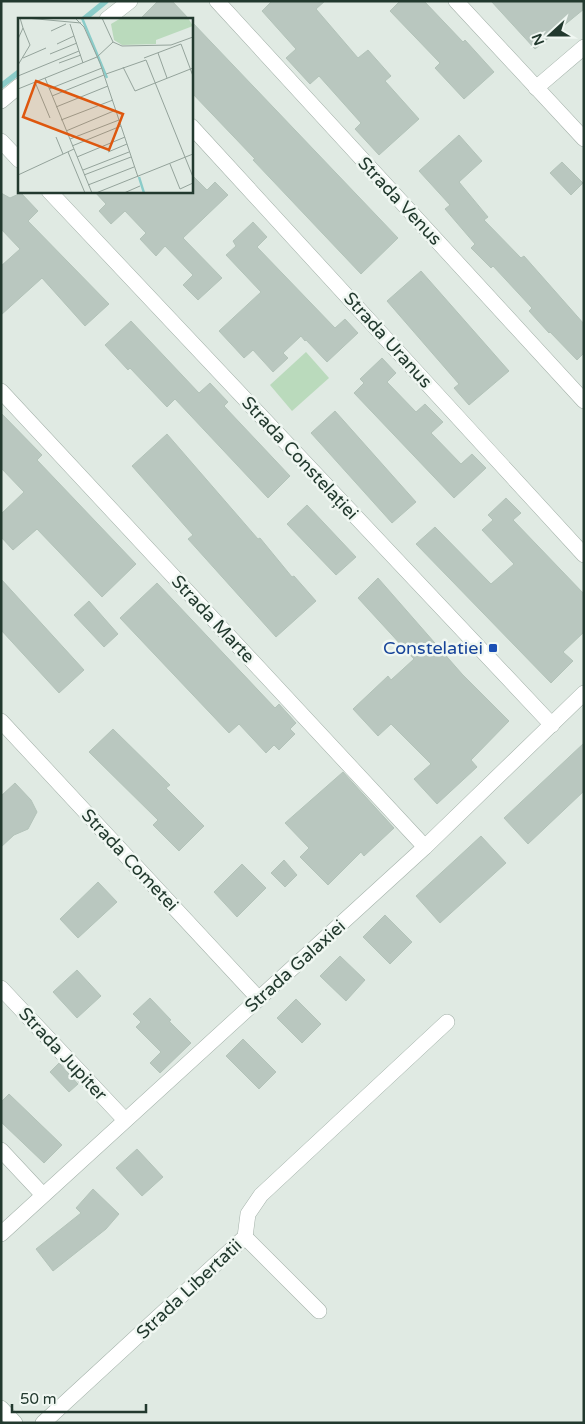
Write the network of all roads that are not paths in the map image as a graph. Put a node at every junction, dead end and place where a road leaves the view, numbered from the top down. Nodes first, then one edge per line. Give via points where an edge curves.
1 (130, 1) edge
2 (217, 1) edge
3 (456, 1) edge
4 (108, 18) edge
5 (584, 47) edge
6 (18, 87) edge
7 (536, 88) junction
8 (1, 101) edge
9 (192, 127) edge
10 (584, 139) edge
11 (1, 141) edge
12 (18, 159) edge
13 (50, 192) edge
14 (1, 391) edge
15 (584, 401) edge
16 (584, 555) edge
17 (584, 694) edge
18 (1, 722) edge
19 (552, 725) junction
20 (425, 848) junction
21 (1, 988) edge
22 (259, 999) junction
23 (447, 1022) dead end
24 (125, 1120) junction
25 (1, 1150) edge
26 (43, 1195) junction
27 (1, 1234) edge
28 (245, 1237) junction
29 (319, 1311) dead end
30 (1, 1408) edge
31 (16, 1423) edge
32 (43, 1423) edge

1 - 4 street
2 - 15 street, Strada Venus
3 - 7 street
5 - 7 street
6 - 8 street
7 - 10 street
9 - 16 street, Strada Uranus
11 - 12 street
13 - 19 street, Strada Constelației
14 - 20 street, Strada Marte
17 - 19 street, Strada Galaxiei
18 - 22 street, Strada Cometei
19 - 20 street, Strada Galaxiei
20 - 22 street, Strada Galaxiei
21 - 24 street, Strada Jupiter
22 - 24 street, Strada Galaxiei
23 - 28 street, Strada Libertatii via 261,1195 248,1214
24 - 26 street, Strada Galaxiei
25 - 26 street
26 - 27 street, Strada Galaxiei
28 - 29 street
28 - 32 street, Strada Libertatii
30 - 31 street

